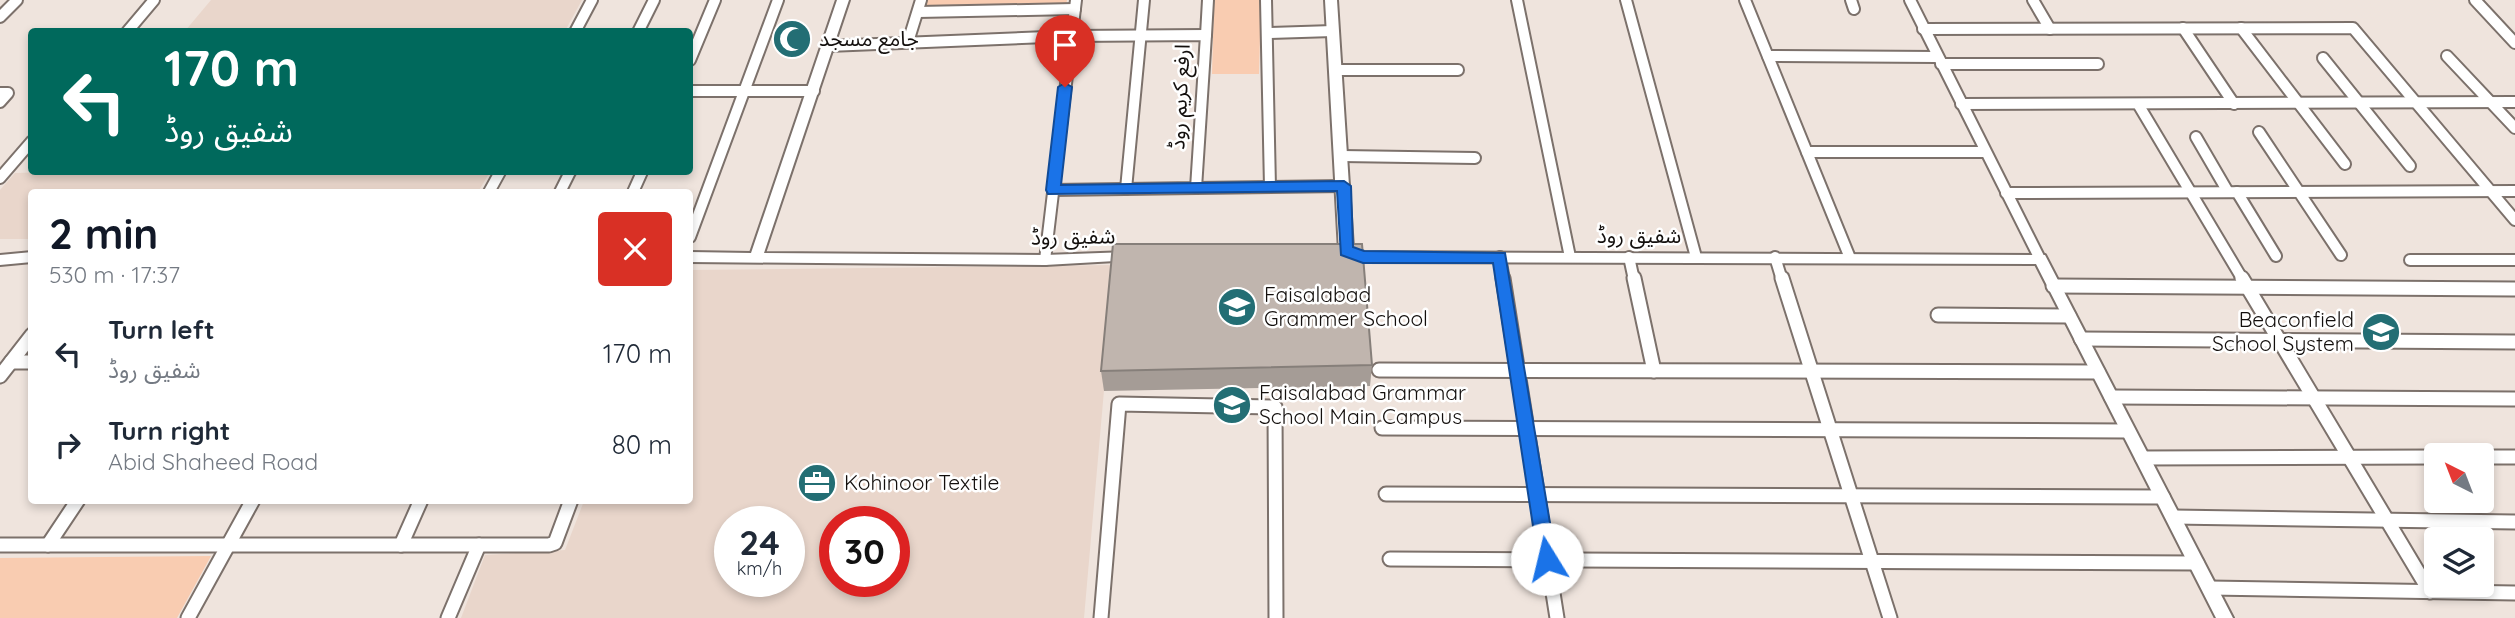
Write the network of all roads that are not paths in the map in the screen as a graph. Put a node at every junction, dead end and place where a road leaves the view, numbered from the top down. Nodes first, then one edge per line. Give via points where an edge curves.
1 (17, 0) edge
2 (154, 0) edge
3 (592, 0) edge
4 (654, 0) edge
5 (715, 0) edge
6 (778, 0) edge
7 (844, 0) edge
8 (921, 0) edge
9 (1144, 0) edge
10 (1208, 0) edge
11 (1266, 0) edge
12 (1331, 0) edge
13 (1517, 0) edge
14 (1626, 0) edge
15 (1745, 0) edge
16 (1910, 0) edge
17 (2033, 0) edge
18 (2475, 0) edge
19 (1076, 4) edge
20 (918, 12) junction
21 (0, 17) edge
22 (130, 28) edge
23 (577, 28) edge
24 (640, 28) edge
25 (2183, 28) junction
26 (2241, 28) junction
27 (1923, 29) junction
28 (2050, 29) junction
29 (1333, 31) junction
30 (1267, 33) junction
31 (1141, 34) junction
32 (1206, 35) junction
33 (1071, 36) junction
34 (908, 42) junction
35 (2515, 43) edge
36 (828, 46) junction
37 (693, 53) edge
38 (1768, 56) junction
39 (2447, 56) dead end
40 (2323, 58) dead end
41 (1939, 61) junction
42 (2098, 64) dead end
43 (1336, 70) junction
44 (1458, 70) dead end
45 (693, 91) edge
46 (742, 91) junction
47 (814, 91) junction
48 (0, 93) edge
49 (0, 102) edge
50 (2416, 102) junction
51 (2490, 102) junction
52 (2515, 102) edge
53 (2298, 103) junction
54 (2359, 103) junction
55 (1961, 104) junction
56 (2138, 104) junction
57 (2234, 104) junction
58 (2515, 128) edge
59 (2259, 132) dead end
60 (2196, 137) dead end
61 (28, 146) edge
62 (1807, 152) junction
63 (1985, 152) junction
64 (1342, 156) junction
65 (1475, 158) dead end
66 (2345, 164) dead end
67 (2410, 166) dead end
68 (0, 178) edge
69 (1344, 186) junction
70 (1270, 187) junction
71 (1196, 188) junction
72 (1126, 189) junction
73 (1053, 190) junction
74 (2491, 191) junction
75 (2515, 191) edge
76 (2190, 192) junction
77 (2232, 192) junction
78 (2298, 192) junction
79 (2006, 193) junction
80 (2515, 220) edge
81 (693, 229) edge
82 (2341, 255) dead end
83 (2276, 256) dead end
84 (28, 257) edge
85 (693, 257) edge
86 (1140, 257) edge
87 (1500, 257) junction
88 (1570, 257) junction
89 (1629, 257) junction
90 (1696, 257) junction
91 (1775, 257) junction
92 (756, 258) junction
93 (1850, 258) junction
94 (2040, 259) junction
95 (0, 260) edge
96 (1045, 260) junction
97 (2410, 260) dead end
98 (2515, 260) edge
99 (2053, 286) junction
100 (2247, 287) junction
101 (2515, 289) edge
102 (1938, 315) dead end
103 (2069, 316) junction
104 (2081, 339) junction
105 (28, 340) edge
106 (2279, 340) junction
107 (2515, 342) edge
108 (11, 362) junction
109 (28, 362) edge
110 (1379, 370) dead end
111 (1517, 370) junction
112 (1654, 371) junction
113 (1811, 371) junction
114 (2098, 372) junction
115 (0, 376) edge
116 (2111, 397) junction
117 (2313, 398) junction
118 (2515, 399) edge
119 (1382, 428) dead end
120 (1526, 429) junction
121 (1830, 430) junction
122 (2128, 431) junction
123 (2349, 457) junction
124 (2424, 457) edge
125 (2494, 457) edge
126 (2515, 457) edge
127 (2142, 458) junction
128 (1386, 494) dead end
129 (1537, 494) junction
130 (1852, 496) junction
131 (2162, 497) junction
132 (75, 504) edge
133 (251, 504) edge
134 (419, 504) edge
135 (570, 504) edge
136 (2173, 517) junction
137 (2387, 520) junction
138 (2515, 522) edge
139 (0, 545) edge
140 (48, 545) junction
141 (229, 545) junction
142 (401, 545) junction
143 (479, 545) junction
144 (1390, 559) dead end
145 (1547, 559) junction
146 (1872, 561) junction
147 (2197, 563) junction
148 (2424, 582) edge
149 (2210, 588) junction
150 (2424, 592) edge
151 (2494, 593) edge
152 (2515, 593) edge
153 (188, 618) edge
154 (448, 618) edge
155 (1101, 618) edge
156 (1276, 618) edge
157 (1557, 618) edge
158 (1890, 618) edge
159 (2225, 618) edge

1 - 21 street
2 - 22 street
3 - 23 street
4 - 24 street
5 - 37 street
6 - 46 street
7 - 36 street
8 - 20 street
9 - 31 street
10 - 32 street
11 - 30 street
12 - 29 street
13 - 88 street
14 - 90 street
15 - 38 street
16 - 27 street
17 - 28 street
18 - 35 street
19 - 20 street
19 - 33 street
20 - 34 street
25 - 26 street
25 - 28 street
25 - 57 street
26 - 50 street via 2353,28
26 - 53 street
27 - 28 street
27 - 41 street
29 - 30 street
29 - 43 street
30 - 70 street
31 - 32 street, ارفع کریم روڈ
31 - 33 street, ارفع کریم روڈ
31 - 72 street
32 - 71 street, ارفع کریم روڈ
33 - 34 street, ارفع کریم روڈ
33 - 73 street
34 - 36 street, ارفع کریم روڈ
36 - 47 street
38 - 41 street
38 - 62 street
39 - 51 street
40 - 54 street
41 - 42 street
41 - 55 street
43 - 44 street
43 - 64 street
45 - 46 street
46 - 47 street
46 - 81 street
47 - 92 street
48 - 49 street via 8,93
50 - 51 street
50 - 54 street
50 - 74 street
51 - 52 street
51 - 58 street
53 - 54 street
53 - 57 street
53 - 66 street
54 - 67 street
55 - 56 street
55 - 63 street
56 - 57 street
56 - 76 street
59 - 78 street
60 - 77 street
61 - 68 street
62 - 63 street
62 - 93 street
63 - 79 street
64 - 65 street
64 - 69 street
69 - 70 street
69 - 87 street, شفیق روڈ via 1339,251 1363,257
70 - 71 street
71 - 72 street
72 - 73 street
73 - 96 street
74 - 75 street
74 - 78 street
74 - 80 street
76 - 77 street
76 - 79 street
76 - 100 street
77 - 78 street
77 - 83 street
78 - 82 street
79 - 94 street
84 - 95 street
85 - 92 street
86 - 96 street, شفیق روڈ
87 - 88 street, شفیق روڈ
87 - 111 street
88 - 89 street, شفیق روڈ
89 - 90 street, شفیق روڈ
89 - 112 street
90 - 91 street, شفیق روڈ
91 - 93 street, شفیق روڈ
91 - 113 street
92 - 96 street, شفیق روڈ
93 - 94 street, شفیق روڈ
94 - 99 street
97 - 98 street
99 - 100 street
99 - 103 street
100 - 101 street
100 - 106 street
102 - 103 street
103 - 104 street
104 - 106 street
104 - 114 street
105 - 108 street
106 - 107 street
106 - 117 street
108 - 109 street
108 - 115 street
110 - 111 street
111 - 112 street
111 - 120 street
112 - 113 street
113 - 114 street
113 - 121 street
114 - 116 street
116 - 117 street
116 - 122 street
117 - 118 street
117 - 123 street
119 - 120 street
120 - 121 street
120 - 129 street
121 - 122 street
121 - 130 street
122 - 127 street
123 - 124 street
123 - 127 street
123 - 137 street
125 - 126 street
127 - 131 street
128 - 129 street
129 - 130 street
129 - 145 street
130 - 131 street
130 - 146 street
131 - 136 street
132 - 140 street
133 - 141 street
134 - 142 street
135 - 143 street via 555,543
136 - 137 street
136 - 147 street
137 - 138 street
137 - 148 street
139 - 140 street
140 - 141 street
141 - 142 street
141 - 153 street
142 - 143 street
143 - 154 street
144 - 145 street
145 - 146 street
145 - 157 street
146 - 147 street
146 - 158 street
147 - 149 street
149 - 150 street
149 - 159 street
151 - 152 street
155 - 156 street via 1119,404 1275,407

